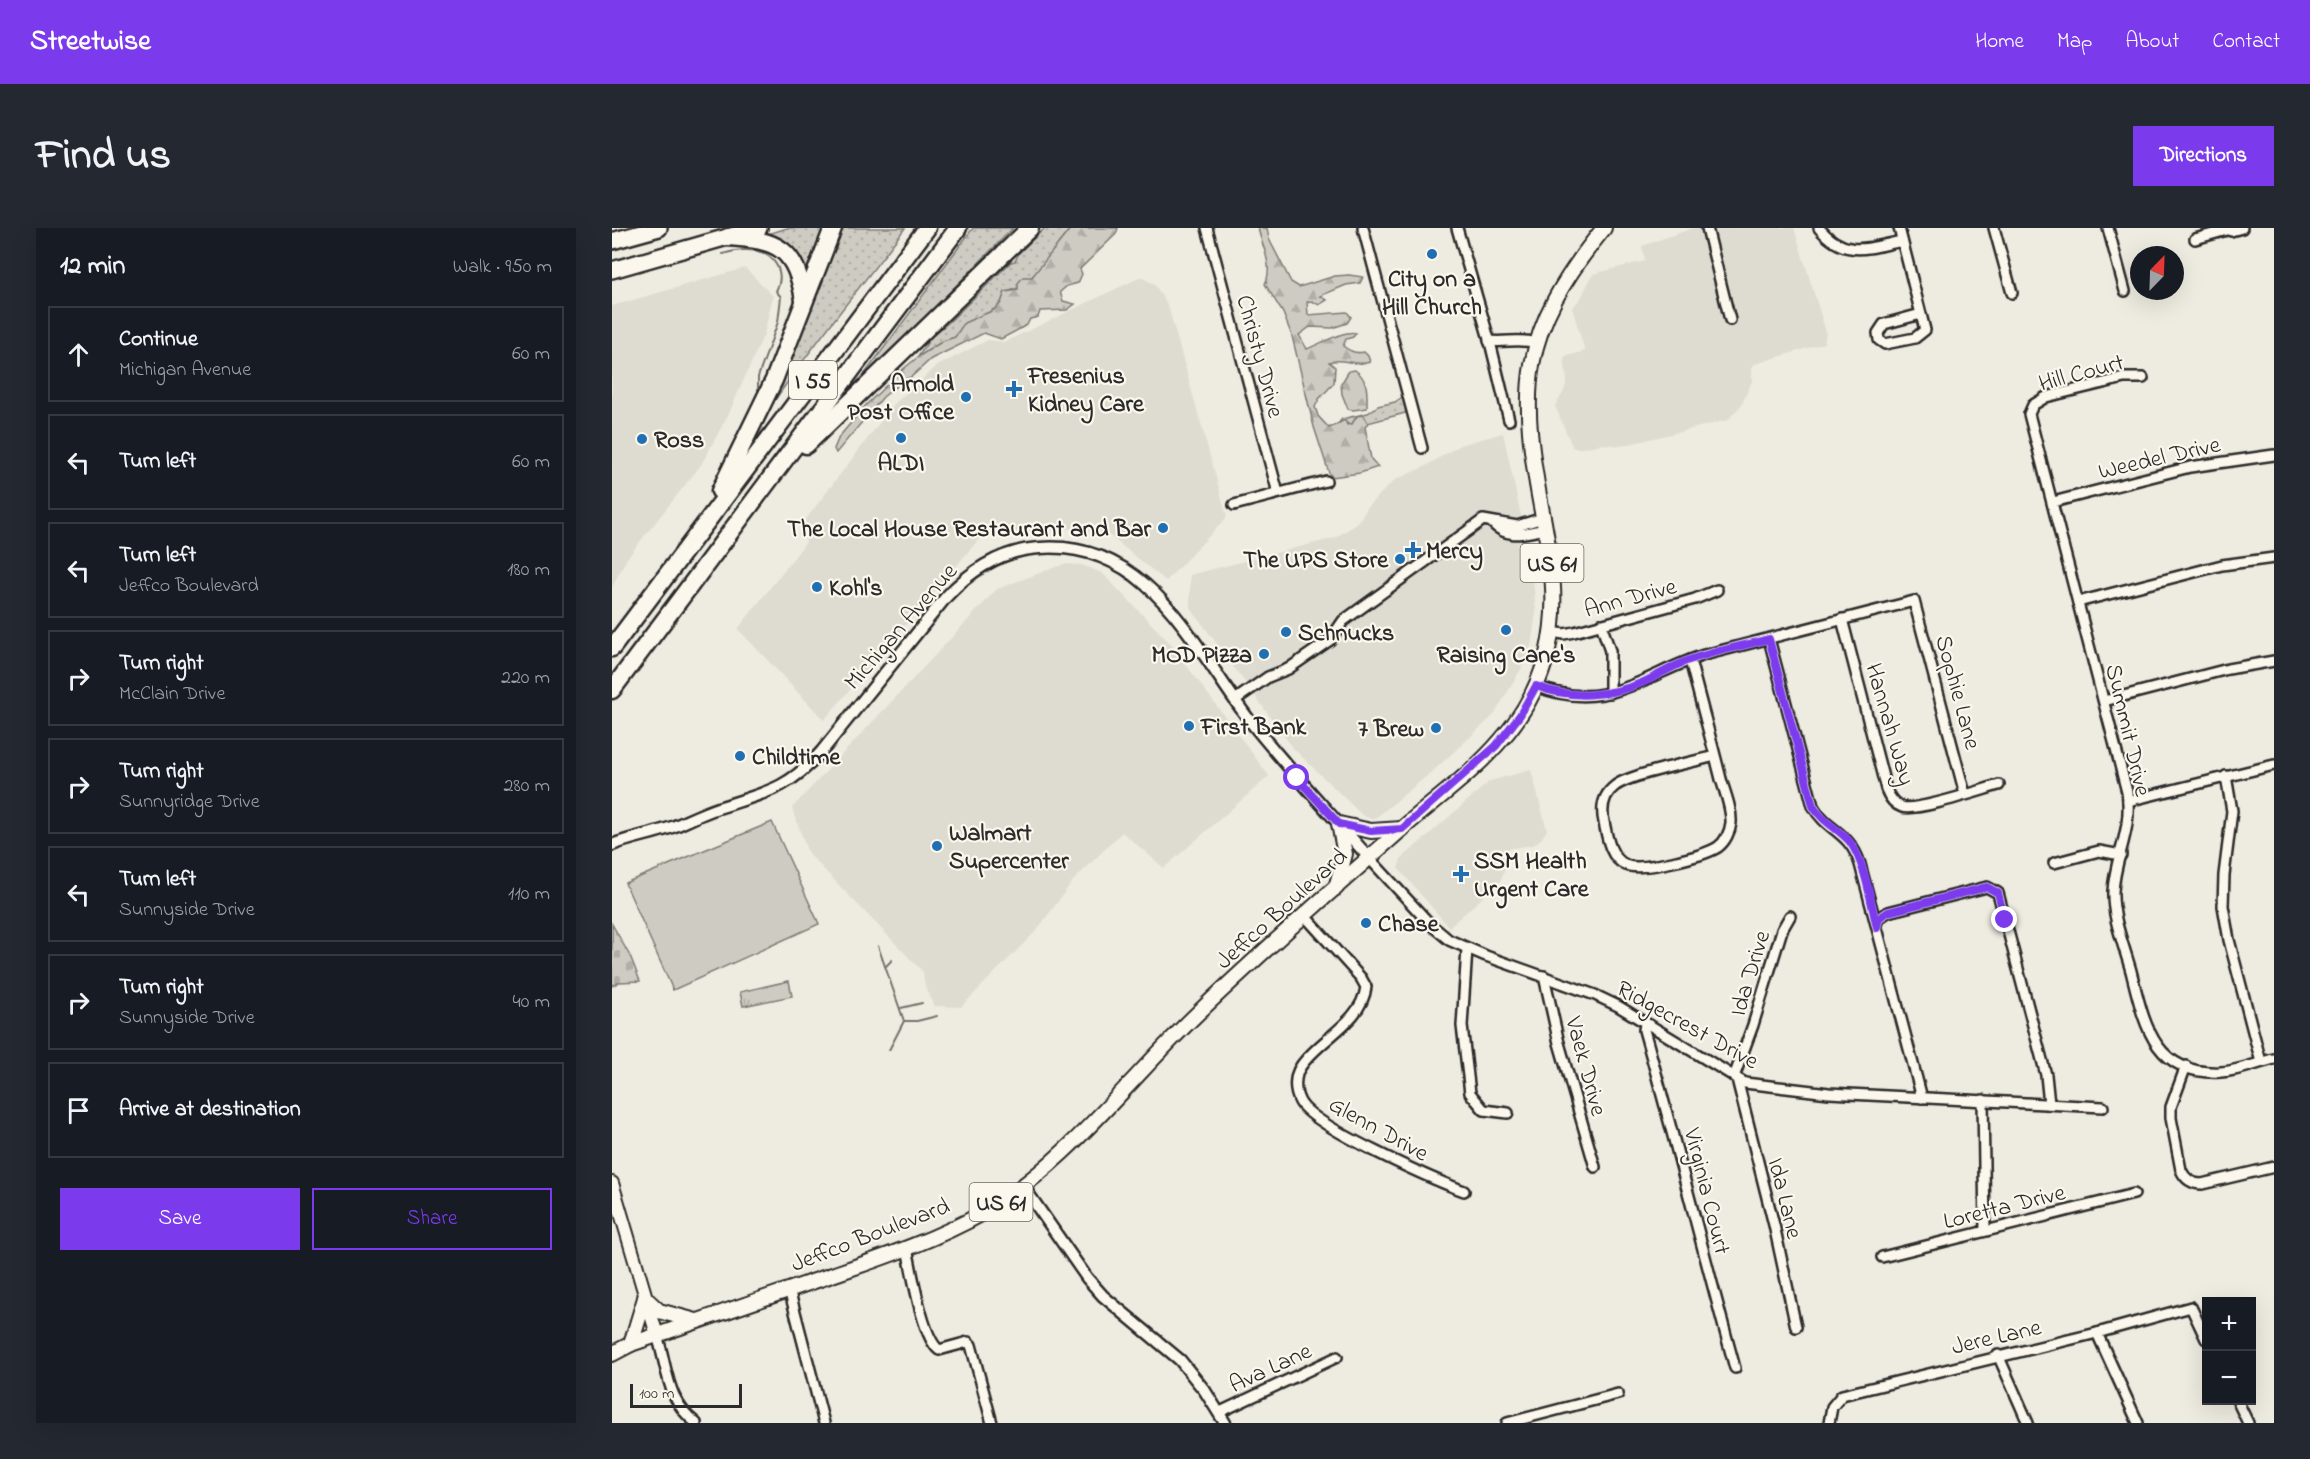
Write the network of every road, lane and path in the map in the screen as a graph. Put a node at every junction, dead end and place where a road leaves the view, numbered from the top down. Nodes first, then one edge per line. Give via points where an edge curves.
1 (659, 228) edge
2 (759, 228) edge
3 (833, 228) edge
4 (927, 228) edge
5 (958, 228) edge
6 (1020, 228) edge
7 (1030, 228) edge
8 (1207, 228) edge
9 (1363, 228) edge
10 (1457, 228) edge
11 (1604, 228) edge
12 (1707, 228) edge
13 (1819, 228) edge
14 (1899, 228) edge
15 (1994, 228) edge
16 (2108, 228) edge
17 (2242, 228) edge
18 (2226, 229) edge
19 (728, 237) junction
20 (2195, 239) dead end
21 (612, 241) edge
22 (1902, 241) junction
23 (1008, 249) junction
24 (612, 270) edge
25 (2125, 291) dead end
26 (2012, 293) dead end
27 (804, 301) junction
28 (1921, 314) junction
29 (1730, 320) dead end
30 (1489, 340) junction
31 (1536, 343) junction
32 (2143, 378) dead end
33 (2030, 409) joint
34 (1509, 420) dead end
35 (1422, 448) dead end
36 (2274, 455) edge
37 (1326, 481) dead end
38 (767, 483) junction
39 (1278, 494) junction
40 (2053, 502) junction
41 (1234, 504) dead end
42 (1544, 523) junction
43 (700, 532) junction
44 (2274, 558) edge
45 (1717, 590) dead end
46 (2079, 602) junction
47 (1842, 620) junction
48 (1601, 624) junction
49 (1552, 632) junction
50 (1769, 639) junction
51 (612, 648) edge
52 (1690, 660) junction
53 (2274, 661) edge
54 (1536, 686) junction
55 (612, 690) edge
56 (1610, 693) junction
57 (1235, 700) junction
58 (2104, 701) junction
59 (1715, 756) junction
60 (2274, 765) edge
61 (2226, 776) junction
62 (2000, 785) dead end
63 (1965, 794) junction
64 (2128, 801) junction
65 (1339, 824) junction
66 (1402, 829) junction
67 (612, 845) edge
68 (2121, 855) junction
69 (1370, 859) junction
70 (2054, 863) dead end
71 (1336, 889) junction
72 (1304, 915) junction
73 (1790, 916) dead end
74 (1877, 928) junction
75 (1467, 949) junction
76 (1544, 976) junction
77 (1645, 1024) junction
78 (2274, 1059) edge
79 (2261, 1062) junction
80 (2186, 1066) junction
81 (1736, 1078) junction
82 (1922, 1098) junction
83 (1983, 1100) junction
84 (2049, 1104) junction
85 (2103, 1107) dead end
86 (1508, 1113) dead end
87 (1595, 1167) dead end
88 (2274, 1167) edge
89 (612, 1183) edge
90 (1023, 1186) junction
91 (1464, 1191) dead end
92 (2134, 1194) dead end
93 (1985, 1231) junction
94 (907, 1248) junction
95 (1882, 1257) dead end
96 (789, 1289) junction
97 (645, 1298) junction
98 (699, 1321) junction
99 (1796, 1327) dead end
100 (2202, 1330) edge
101 (2097, 1333) junction
102 (657, 1335) junction
103 (631, 1344) junction
104 (612, 1354) edge
105 (1998, 1355) junction
106 (1338, 1357) dead end
107 (1735, 1368) dead end
108 (1618, 1394) dead end
109 (2239, 1405) edge
110 (1220, 1412) junction
111 (696, 1423) edge
112 (824, 1423) edge
113 (992, 1423) edge
114 (1225, 1423) edge
115 (1508, 1423) edge
116 (1829, 1423) edge
117 (2028, 1423) edge
118 (2138, 1423) edge
119 (2248, 1423) edge

1 - 21 highway
2 - 19 highway
3 - 27 highway
4 - 43 highway, I 55
5 - 38 highway, I 55
6 - 23 highway
7 - 23 highway
8 - 39 street, Christy Drive
9 - 35 street
10 - 30 street
11 - 31 main road, Jeffco Boulevard / US 61 via 1556,295
12 - 29 street
13 - 22 street via 1832,241 1849,249 1865,250
14 - 22 street
15 - 26 street
16 - 25 street
17 - 18 street
18 - 20 street
19 - 24 highway
19 - 27 highway via 762,240 782,250 800,274
22 - 28 street
23 - 38 highway
27 - 43 highway via 774,380
28 - 28 street via 1884,324 1878,333 1879,340 1885,344 1915,338 1925,330
30 - 31 street via 1524,339
30 - 34 street
31 - 42 main road, Jeffco Boulevard / US 61 via 1527,406
32 - 33 street, Hill Court via 2124,378 2046,397
33 - 40 street, Summit Drive via 2029,421
36 - 40 street, Weedel Drive via 2190,467
37 - 39 street
38 - 55 highway, I 55
39 - 41 street
40 - 46 street, Summit Drive
42 - 49 main road, Jeffco Boulevard / US 61 via 1554,579
42 - 57 street via 1517,526 1483,520 1343,621 1330,640
43 - 51 highway, I 55
44 - 46 street via 2222,565
45 - 48 street, Ann Drive
46 - 58 street, Summit Drive
47 - 50 street
47 - 63 street, Hannah Way via 1889,796 1909,808
47 - 63 street, Sophie Lane via 1914,601
48 - 49 street, Ann Drive via 1569,634
48 - 56 street via 1610,651
49 - 54 main road, Jeffco Boulevard / US 61
50 - 52 street
50 - 74 street via 1813,806 1853,847
52 - 56 street
52 - 59 street
53 - 58 street
54 - 56 street via 1573,694
54 - 66 main road, Jeffco Boulevard / US 61 via 1496,746
57 - 65 street, Michigan Avenue
57 - 67 street, Michigan Avenue via 1167,606 1133,573 1083,550 1025,550 982,567 951,592 822,751 792,780 760,795
58 - 64 street, Summit Drive
59 - 59 street via 1624,780 1609,792 1602,813 1616,858 1624,865 1651,867 1721,845 1731,824
60 - 61 street
61 - 64 street
61 - 79 street via 2232,818 2223,906
62 - 63 street, Hannah Way
64 - 68 street, Summit Drive
65 - 66 main road via 1371,831
65 - 69 street, Michigan Avenue
65 - 71 main road via 1345,854
66 - 69 main road, Jeffco Boulevard / US 61
68 - 70 street via 2099,851
68 - 80 street, Summit Drive via 2114,882 2114,906 2145,1025 2162,1051
69 - 71 main road, Jeffco Boulevard / US 61
69 - 75 street, Ridgecrest Drive via 1436,930
71 - 72 main road, Jeffco Boulevard / US 61
72 - 90 main road, Jeffco Boulevard / US 61 via 1198,1013 1064,1151
72 - 91 street, Glenn Drive via 1366,987 1361,1005 1300,1067 1295,1089 1300,1103 1324,1124
73 - 81 street, Ida Drive via 1782,930
74 - 82 street
74 - 84 street via 1879,918 1888,912 1987,887 1998,893 2046,1075
75 - 76 street, Ridgecrest Drive
75 - 86 street via 1462,1026 1470,1093 1484,1110
76 - 77 street, Ridgecrest Drive via 1595,995
76 - 87 street, Vaek Drive
77 - 81 street, Ridgecrest Drive
77 - 107 street, Virginia Court
78 - 79 street
79 - 80 street via 2220,1072
80 - 88 street via 2173,1098 2171,1118 2181,1170 2191,1182 2206,1184
81 - 82 street, Ridgecrest Drive via 1745,1083 1829,1093
81 - 99 street, Ida Lane
82 - 83 street, Ridgecrest Drive
83 - 84 street, Ridgecrest Drive
83 - 93 street
84 - 85 street, Ridgecrest Drive
89 - 97 main road
90 - 94 main road, Jeffco Boulevard / US 61 via 945,1233
90 - 110 street via 1096,1288 1180,1360
92 - 93 street, Loretta Drive
93 - 95 street, Loretta Drive
94 - 96 main road, Jeffco Boulevard / US 61
94 - 113 street via 933,1345 939,1350 968,1341
96 - 98 main road, Jeffco Boulevard / US 61
96 - 112 street
97 - 98 main road via 666,1315
97 - 102 main road
97 - 103 main road
98 - 102 main road, Jeffco Boulevard / US 61
100 - 101 street, Jere Lane via 2191,1307
101 - 105 street, Jere Lane
101 - 118 street
102 - 103 main road, Jeffco Boulevard / US 61
102 - 111 street via 673,1397
103 - 104 main road, Jeffco Boulevard / US 61
105 - 116 street, Jere Lane via 1842,1395 1832,1407
105 - 117 street
106 - 110 street, Ava Lane
108 - 115 street
109 - 119 street
110 - 114 street

